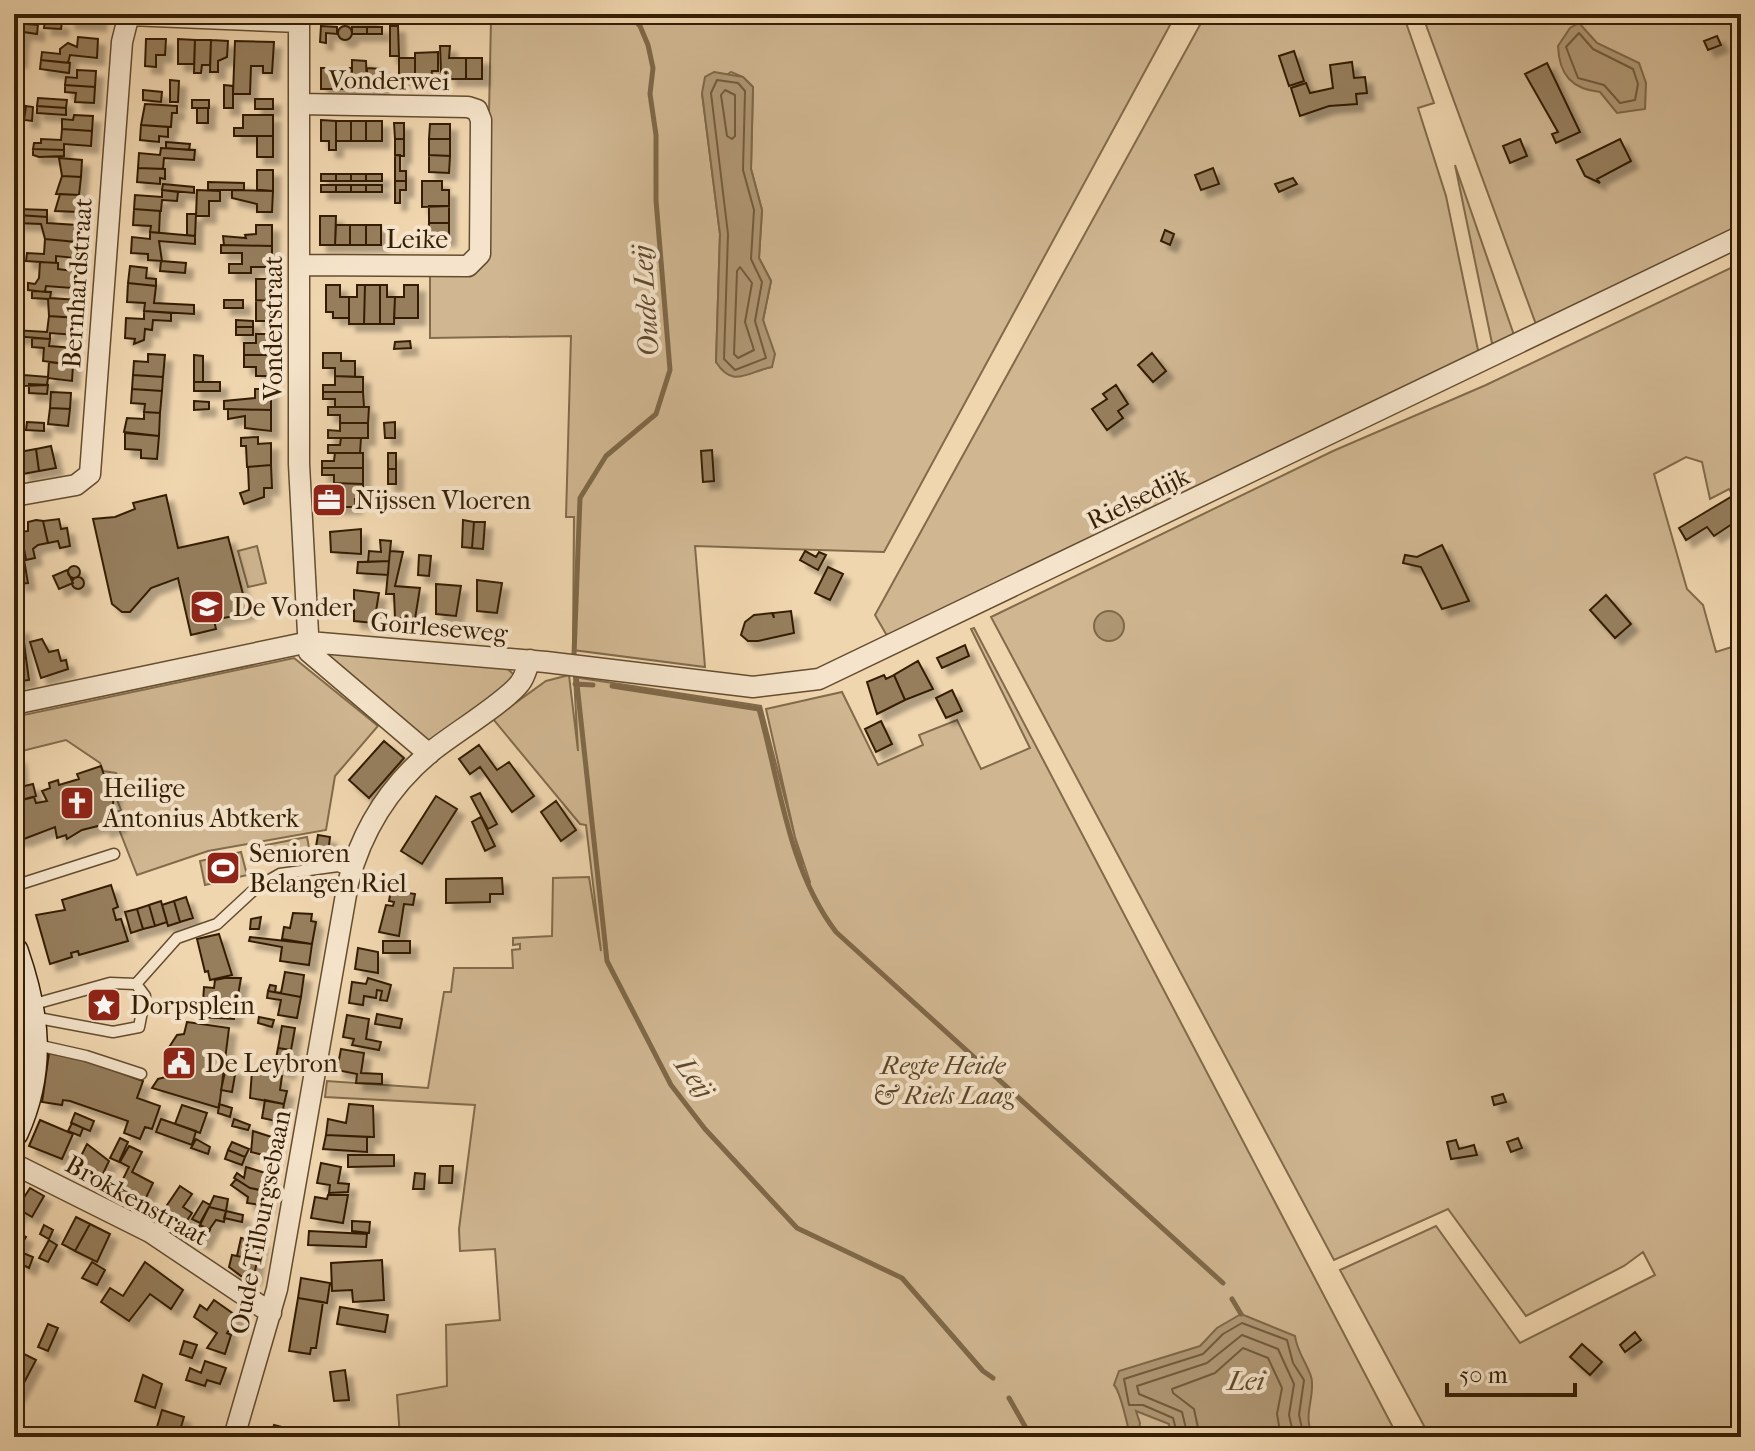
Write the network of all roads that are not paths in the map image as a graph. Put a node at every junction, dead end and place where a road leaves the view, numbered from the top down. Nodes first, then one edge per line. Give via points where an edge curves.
1 (129, 14) edge
2 (299, 18) edge
3 (300, 104) junction
4 (477, 110) joint
5 (1741, 236) edge
6 (299, 265) junction
7 (14, 496) edge
8 (309, 642) junction
9 (530, 660) junction
10 (14, 704) edge
11 (429, 754) junction
12 (114, 854) dead end
13 (351, 871) junction
14 (14, 886) edge
15 (14, 952) edge
16 (136, 984) junction
17 (33, 1022) junction
18 (141, 1074) dead end
19 (14, 1132) edge
20 (14, 1164) edge
21 (271, 1313) junction
22 (234, 1437) edge

1 - 2 street
1 - 7 street, Bernhardstraat via 121,58 87,480
2 - 3 street, Vonderstraat
3 - 4 street, Vonderwei
3 - 6 street, Vonderstraat
4 - 6 street, Leike via 481,120 476,261 468,266
5 - 9 street, Rielsedijk via 819,679 753,687
6 - 8 street, Vonderstraat via 299,464
8 - 9 street, Goirleseweg
8 - 10 street, Goirleseweg
8 - 11 street via 309,652
9 - 11 street, Oude Tilburgsebaan via 520,683
11 - 13 street, Oude Tilburgsebaan via 378,809
12 - 14 lane
13 - 16 lane via 338,866 280,874 257,887 217,924 177,938
13 - 21 street, Oude Tilburgsebaan
15 - 17 street
16 - 17 lane via 110,983
16 - 17 lane via 145,996 139,1027 113,1032
17 - 18 lane via 86,1056
17 - 19 street via 29,1092
20 - 21 street, Brokkenstraat via 150,1232
21 - 22 street, Oude Tilburgsebaan

